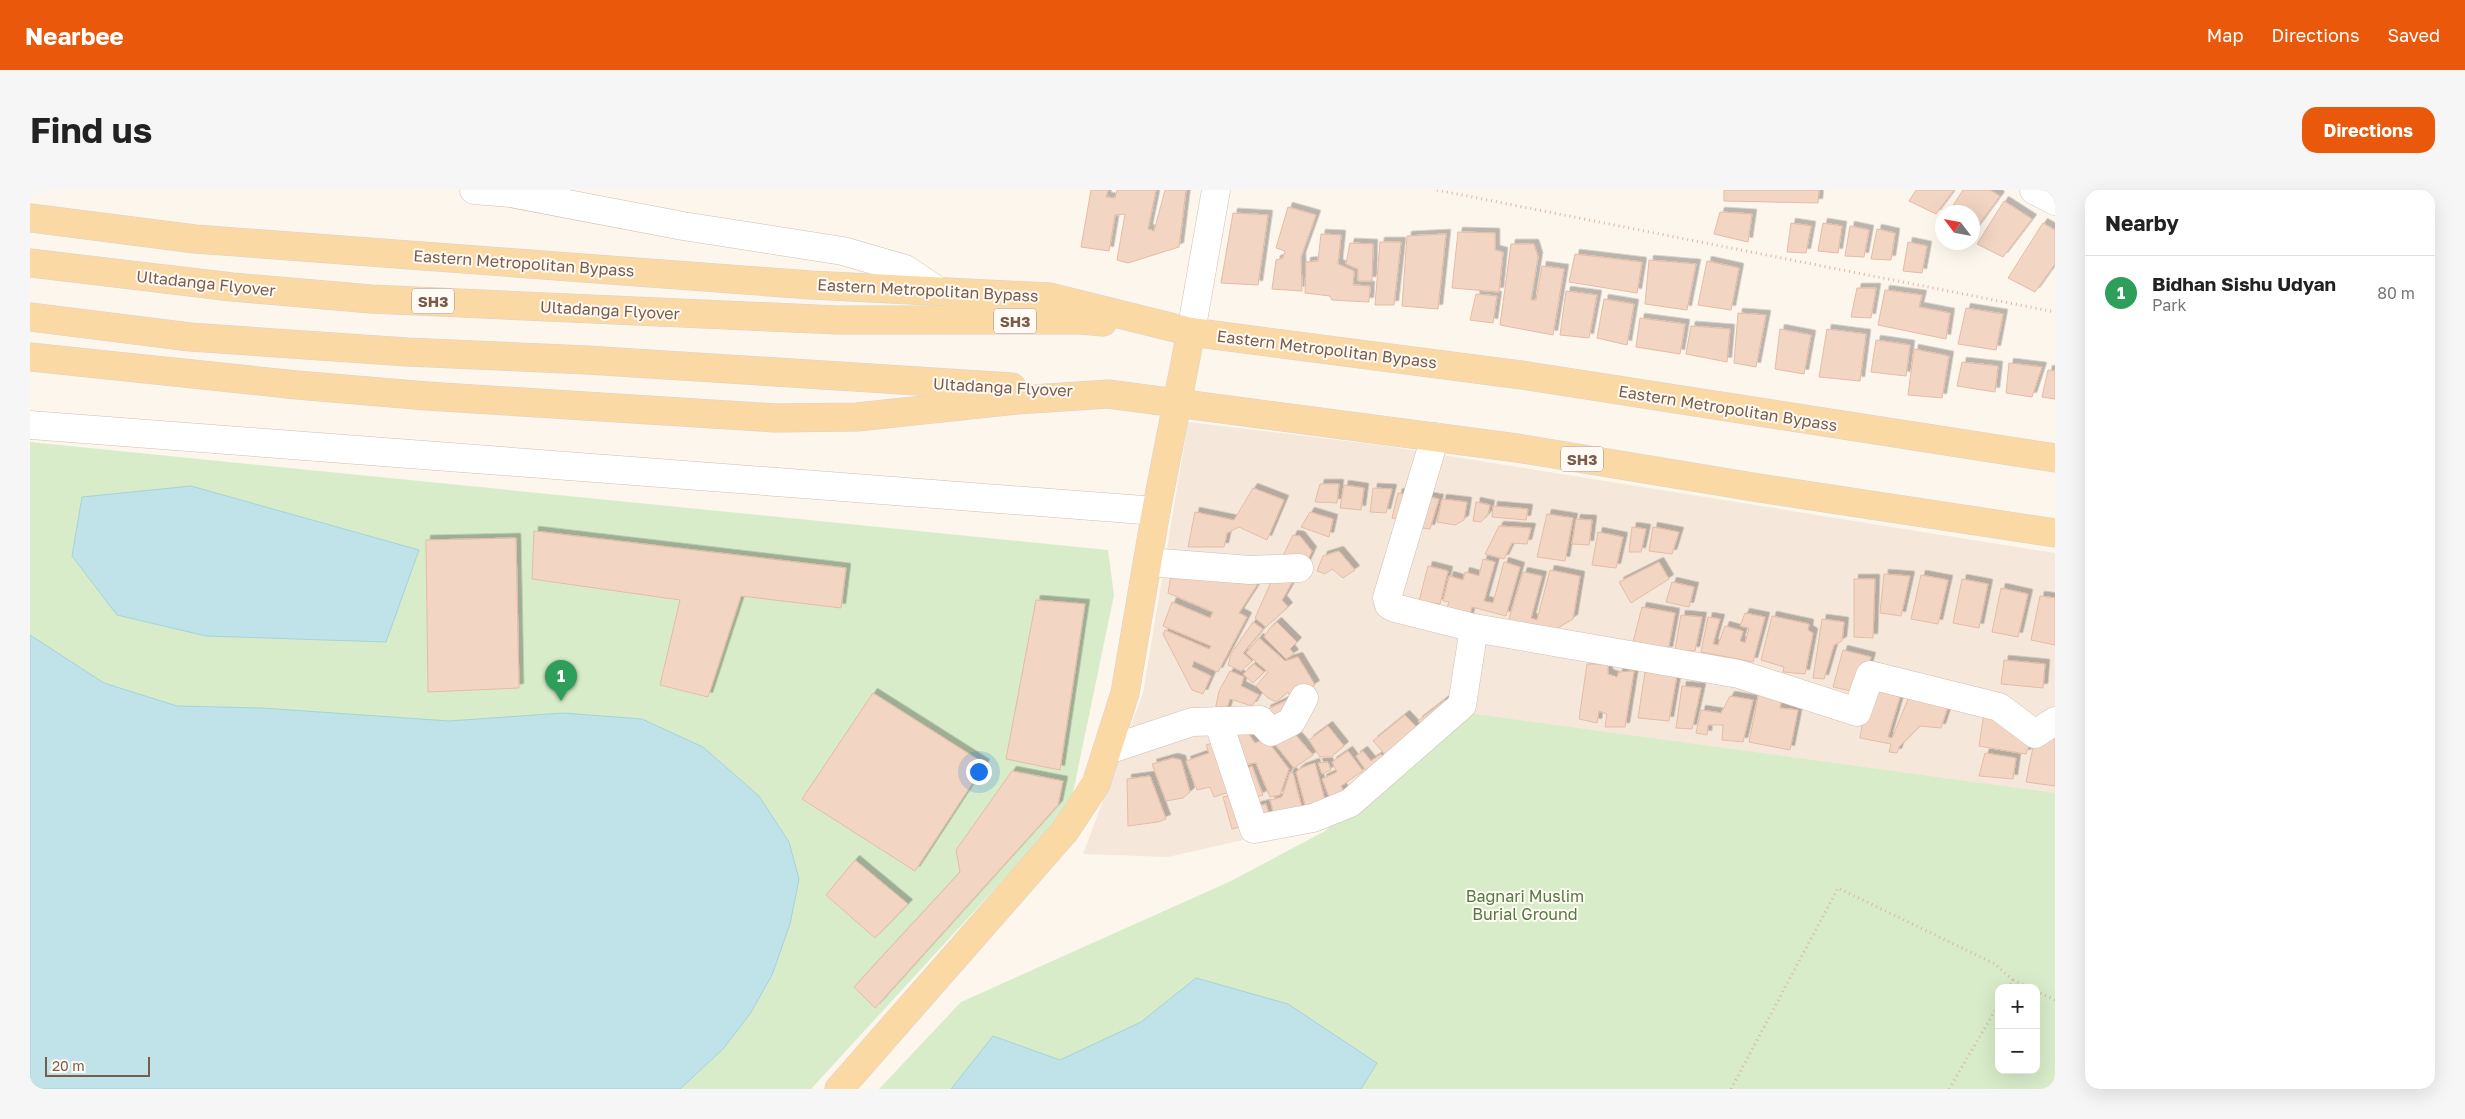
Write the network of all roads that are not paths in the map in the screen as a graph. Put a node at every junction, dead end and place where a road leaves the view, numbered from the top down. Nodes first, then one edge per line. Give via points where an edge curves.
1 (474, 190) edge
2 (1216, 190) edge
3 (2034, 190) edge
4 (2055, 201) edge
5 (30, 218) edge
6 (30, 263) edge
7 (938, 291) junction
8 (30, 317) edge
9 (1192, 332) junction
10 (30, 358) edge
11 (1108, 394) junction
12 (1178, 403) junction
13 (30, 425) edge
14 (1434, 437) junction
15 (2055, 458) edge
16 (1156, 511) junction
17 (2055, 533) edge
18 (1148, 562) junction
19 (1299, 568) dead end
20 (1474, 628) junction
21 (1304, 698) dead end
22 (1218, 721) junction
23 (2055, 721) edge
24 (1108, 750) junction
25 (839, 1089) edge

1 - 7 street via 510,193 683,226 843,251 905,269
2 - 9 street
3 - 4 street
5 - 7 main road, Eastern Metropolitan Bypass via 195,240
6 - 9 main road, Ultadanga Flyover / SH3 via 232,287 370,299 837,320 1080,320
7 - 9 main road, Eastern Metropolitan Bypass via 1050,297
8 - 11 main road, Ultadanga Flyover / SH3 via 190,337
9 - 12 main road
9 - 15 main road, Eastern Metropolitan Bypass / SH3 via 1528,376
10 - 11 main road via 427,396 776,418 857,417
11 - 12 main road, SH3
12 - 14 main road, SH3
12 - 16 main road
13 - 16 street
14 - 17 main road, SH3
14 - 20 street via 1387,598 1389,605 1395,608
16 - 18 main road
18 - 19 street via 1250,570
18 - 24 main road via 1125,693
20 - 22 street via 1462,706 1350,803 1313,818 1254,830
20 - 23 street via 1739,674 1857,712 1870,675 1999,707 2035,734
21 - 22 street via 1291,722 1271,732 1260,720
22 - 24 street via 1192,722
24 - 25 main road via 1096,784 1065,831

